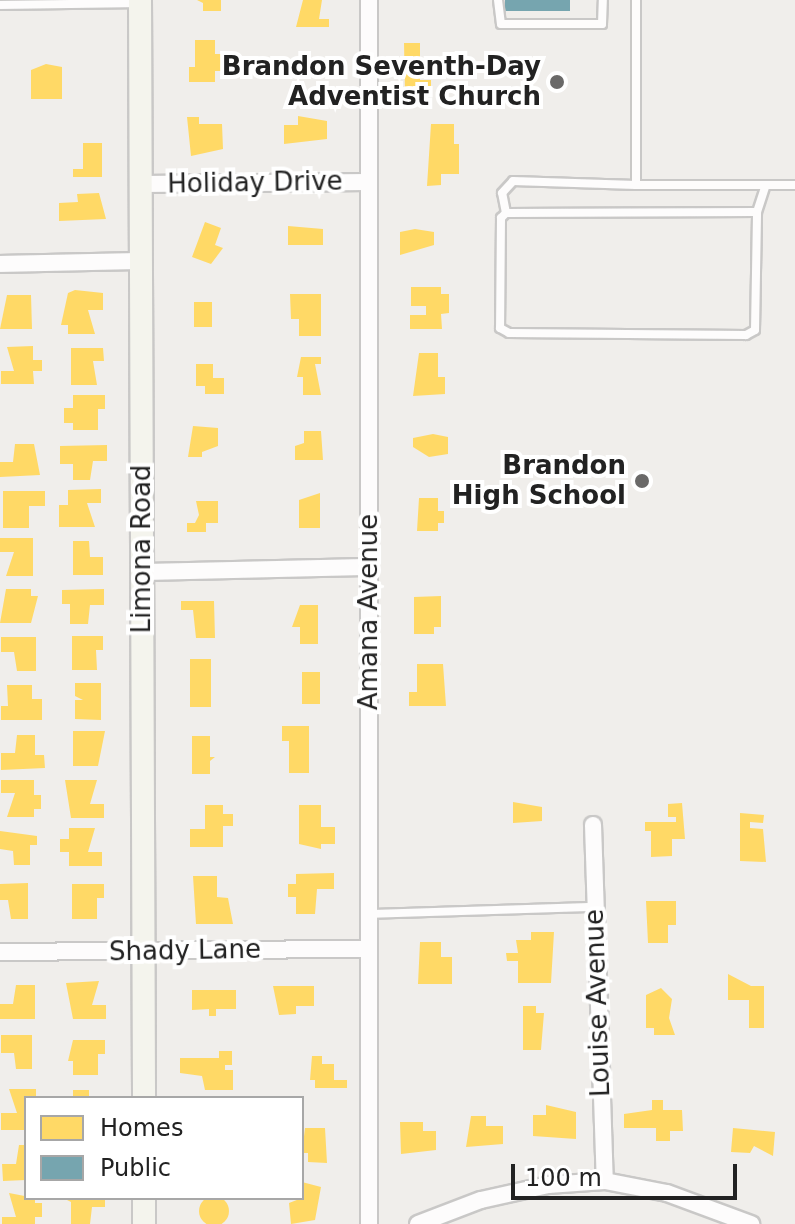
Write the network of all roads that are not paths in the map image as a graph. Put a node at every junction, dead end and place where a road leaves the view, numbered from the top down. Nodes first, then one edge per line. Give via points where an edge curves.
1 (369, 0) edge
2 (498, 0) edge
3 (603, 0) edge
4 (636, 0) edge
5 (140, 2) edge
6 (0, 5) edge
7 (369, 182) junction
8 (141, 184) junction
9 (636, 185) junction
10 (766, 185) junction
11 (795, 185) edge
12 (757, 212) junction
13 (506, 213) junction
14 (142, 261) junction
15 (0, 264) edge
16 (368, 567) junction
17 (142, 572) junction
18 (593, 825) dead end
19 (593, 907) junction
20 (369, 914) junction
21 (369, 949) junction
22 (0, 952) edge
23 (144, 952) junction
24 (144, 1096) edge
25 (605, 1181) junction
26 (144, 1200) edge
27 (144, 1224) edge
28 (369, 1224) edge
29 (418, 1224) edge
30 (751, 1224) edge

1 - 7 street, Amana Avenue
2 - 3 lane via 501,24 602,24
4 - 9 lane
5 - 6 lane
5 - 8 street, Limona Road
7 - 8 street, Holiday Drive
7 - 16 street, Amana Avenue
8 - 14 street, Limona Road
9 - 10 lane
9 - 13 lane via 513,181 502,193
10 - 11 lane
10 - 12 lane
12 - 13 lane
12 - 13 lane via 755,330 746,335 509,333 500,328 501,218
14 - 15 street
14 - 17 street, Limona Road
16 - 17 street
16 - 20 street, Amana Avenue
17 - 23 street, Limona Road
18 - 19 street, Louise Avenue
19 - 20 lane
19 - 25 street, Louise Avenue
20 - 21 street, Amana Avenue
21 - 23 street, Shady Lane
21 - 28 street, Amana Avenue
22 - 23 street, Shady Lane
23 - 24 street, Limona Road
25 - 29 street via 548,1185 481,1200
25 - 30 street via 667,1193
26 - 27 street

